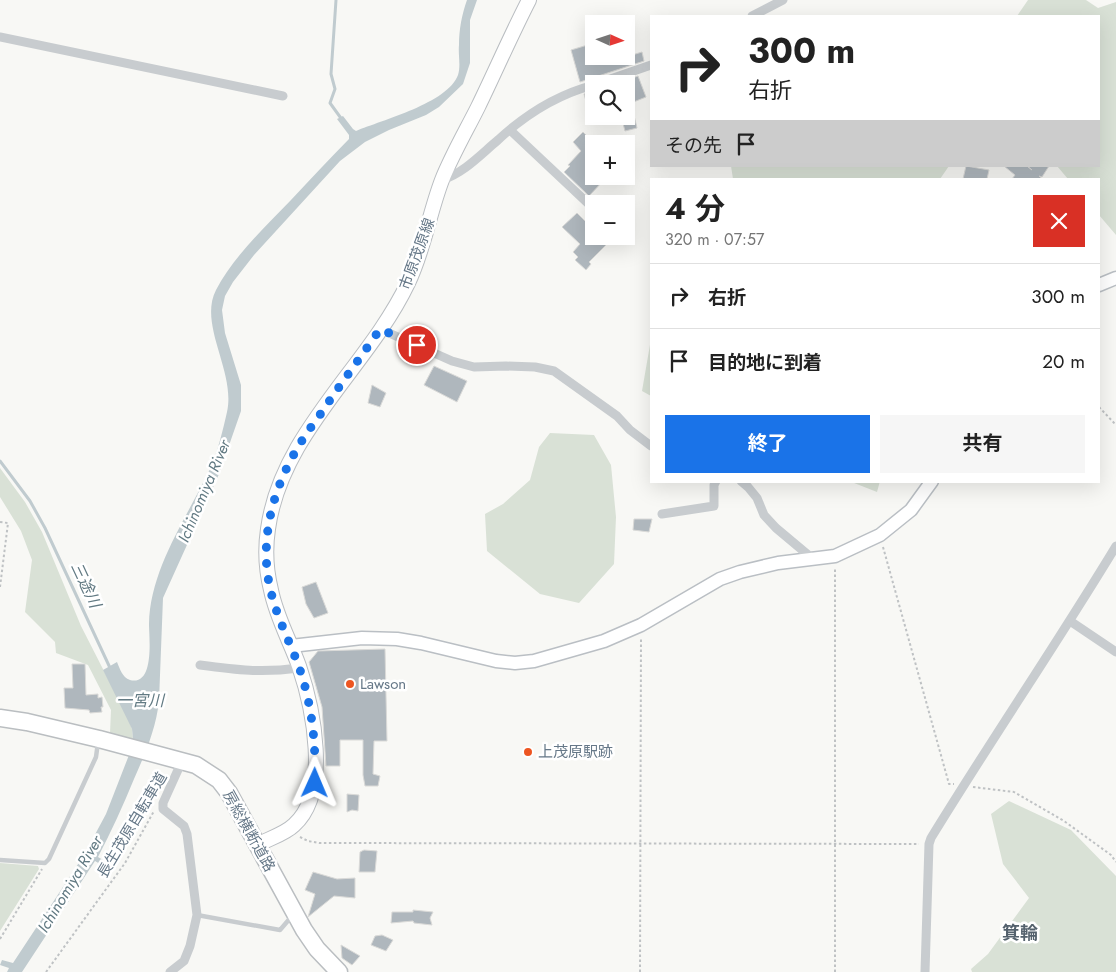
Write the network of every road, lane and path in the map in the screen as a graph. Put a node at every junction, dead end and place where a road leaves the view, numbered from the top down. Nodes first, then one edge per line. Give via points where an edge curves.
1 (529, 0) edge
2 (783, 0) edge
3 (754, 15) edge
4 (0, 37) edge
5 (650, 66) edge
6 (623, 75) edge
7 (585, 87) edge
8 (283, 96) dead end
9 (510, 130) junction
10 (442, 180) junction
11 (585, 201) edge
12 (1116, 278) edge
13 (1100, 285) edge
14 (380, 329) junction
15 (1100, 408) edge
16 (1116, 425) edge
17 (650, 445) edge
18 (715, 483) edge
19 (743, 483) edge
20 (931, 483) edge
21 (662, 514) dead end
22 (0, 522) edge
23 (880, 536) junction
24 (1116, 546) edge
25 (835, 556) junction
26 (813, 560) junction
27 (0, 587) edge
28 (1070, 621) junction
29 (641, 625) junction
30 (291, 646) junction
31 (1116, 652) edge
32 (200, 665) dead end
33 (299, 668) junction
34 (0, 718) edge
35 (99, 738) junction
36 (182, 761) junction
37 (963, 786) junction
38 (158, 804) dead end
39 (293, 826) junction
40 (641, 843) junction
41 (835, 843) junction
42 (929, 844) junction
43 (257, 845) junction
44 (0, 860) edge
45 (1116, 862) edge
46 (45, 863) junction
47 (294, 913) junction
48 (197, 915) junction
49 (0, 939) edge
50 (46, 972) edge
51 (170, 972) edge
52 (339, 972) edge
53 (640, 972) edge
54 (834, 972) edge
55 (925, 972) edge

1 - 10 main road, 市原茂原線
2 - 3 street
4 - 8 street
5 - 6 street
7 - 9 street via 533,112
9 - 10 street via 481,156 452,177
9 - 11 street
10 - 14 main road, 市原茂原線 via 408,283
12 - 13 street
14 - 17 street via 452,361 474,367 535,367 554,371 617,416
14 - 30 main road, 市原茂原線 via 299,444 276,492 268,529 267,570 271,593
15 - 16 path
18 - 21 street via 714,506
19 - 26 street via 757,498 764,515
20 - 23 street via 911,510
22 - 27 path via 8,523
23 - 25 street
23 - 37 path via 949,784
24 - 28 street
25 - 26 street
25 - 41 path
26 - 29 street via 778,564 720,579
28 - 31 street
28 - 37 street
29 - 30 street via 604,641 534,661 515,663 496,662 397,639 362,638
29 - 40 path
30 - 33 main road, 市原茂原線
32 - 33 street via 252,672
33 - 39 main road, 市原茂原線 via 306,689 316,759 312,798
34 - 35 highway, 房総横断道路
35 - 36 highway, 房総横断道路
35 - 46 lane via 96,757
36 - 43 highway, 房総横断道路 via 196,765 218,780 229,793
36 - 48 street via 163,809 184,826 187,834
37 - 42 street
37 - 45 path via 1014,792 1064,821
38 - 50 path, 長生茂原自転車道 via 125,864
39 - 40 path via 300,836 319,843
39 - 43 main road, 市原茂原線
40 - 41 path
40 - 53 path
41 - 42 path
41 - 54 path
42 - 55 street
43 - 47 highway, 房総横断道路
44 - 46 lane
46 - 49 path
47 - 48 lane via 280,930
47 - 52 highway, 房総横断道路 via 317,949
48 - 51 street via 184,961

